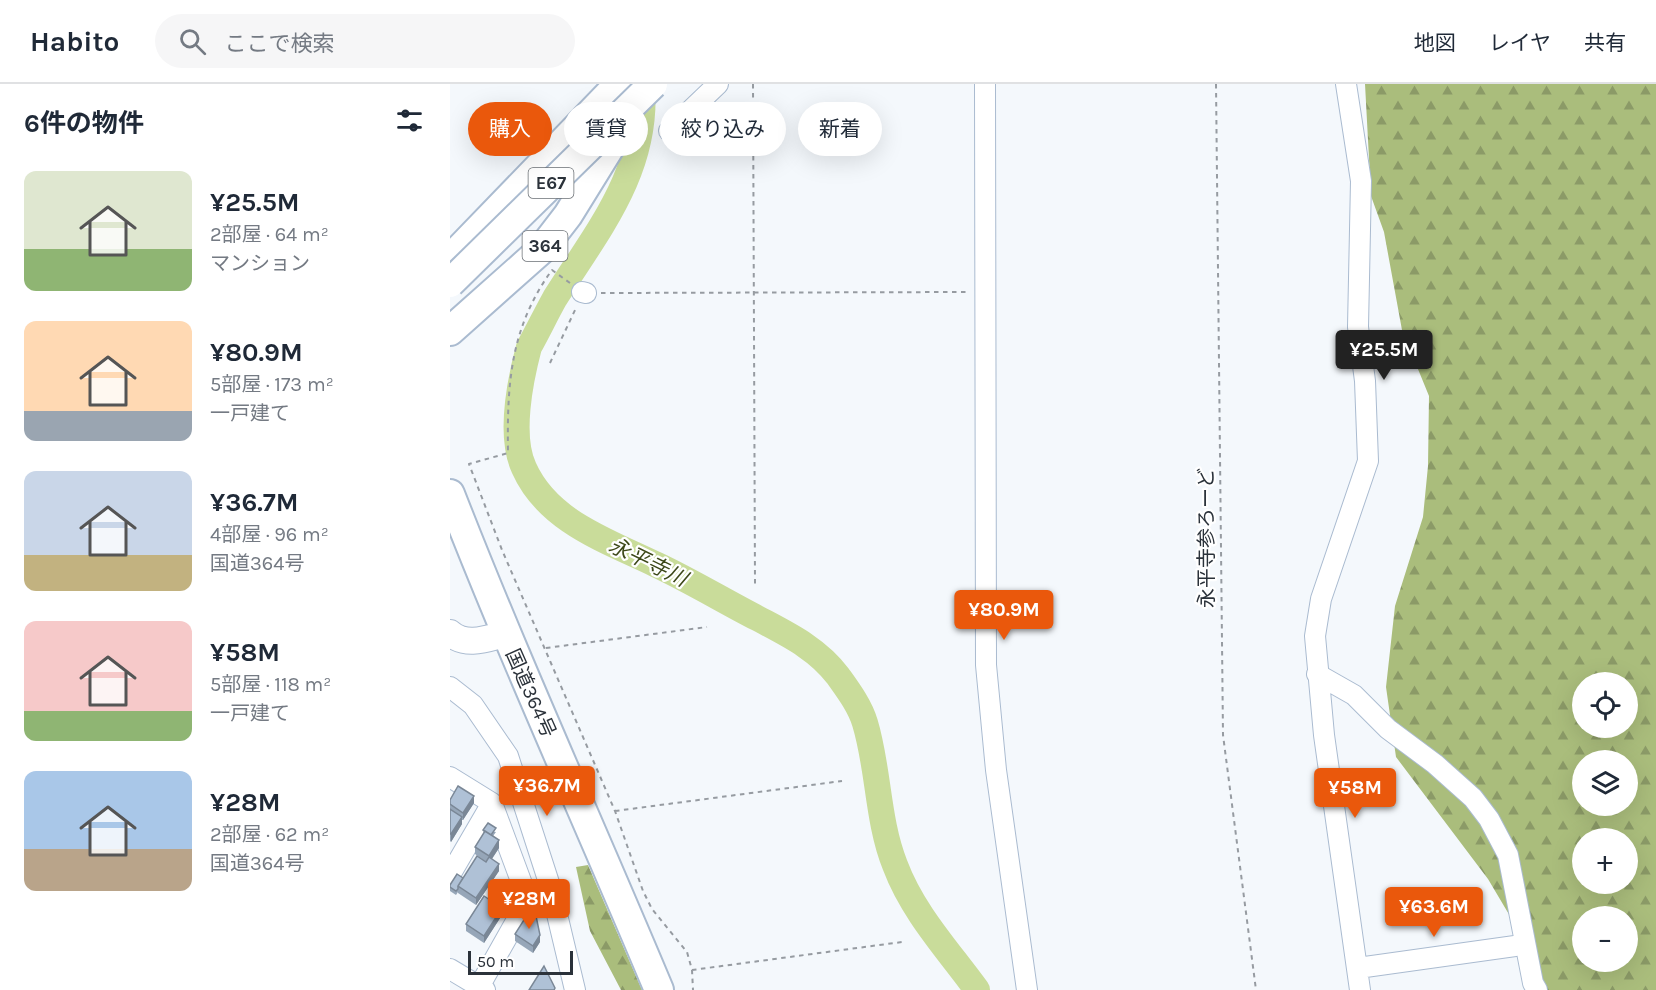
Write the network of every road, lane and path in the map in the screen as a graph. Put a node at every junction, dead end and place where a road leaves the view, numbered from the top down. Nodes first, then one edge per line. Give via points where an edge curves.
1 (653, 84) edge
2 (718, 84) edge
3 (753, 84) edge
4 (985, 84) edge
5 (1216, 84) edge
6 (1346, 84) edge
7 (616, 87) edge
8 (699, 102) edge
9 (450, 259) edge
10 (557, 273) dead end
11 (450, 283) edge
12 (985, 292) junction
13 (754, 294) junction
14 (450, 331) edge
15 (550, 363) dead end
16 (450, 494) edge
17 (754, 585) dead end
18 (707, 627) dead end
19 (450, 633) edge
20 (504, 634) junction
21 (546, 648) junction
22 (1317, 674) junction
23 (450, 687) edge
24 (450, 777) edge
25 (842, 781) dead end
26 (492, 803) junction
27 (615, 811) junction
28 (450, 875) edge
29 (902, 942) dead end
30 (1515, 946) dead end
31 (1358, 968) junction
32 (450, 969) edge
33 (692, 969) junction
34 (482, 988) edge
35 (575, 990) edge
36 (659, 990) edge
37 (693, 990) edge
38 (1027, 990) edge
39 (1256, 990) edge
40 (1360, 990) edge
41 (1537, 990) edge

1 - 11 highway, E67, bridge
1 - 14 highway, 364, bridge via 541,250
2 - 8 street
3 - 13 path
4 - 12 street
5 - 39 path, 永平寺参ろーど via 1223,735
6 - 22 street via 1361,181 1358,327 1368,461 1321,599 1315,636
7 - 9 highway
10 - 21 path via 552,270 538,289 517,339 509,372 508,453 470,464 501,550
12 - 13 path
12 - 38 street via 987,664 996,770
13 - 15 path via 584,292
13 - 17 path
16 - 20 highway, 国道364号
18 - 21 path
19 - 20 main road via 468,641
20 - 36 highway, 国道364号 via 591,825
21 - 27 path
22 - 31 street
22 - 41 street via 1354,695 1388,729 1473,798 1489,819 1508,855
23 - 35 street via 473,705 508,756 551,889
24 - 26 street
25 - 27 path
26 - 28 street
26 - 34 street via 528,900
27 - 33 path via 643,891 652,909 687,952
29 - 33 path
30 - 31 street
31 - 40 street
32 - 34 street
33 - 37 path

